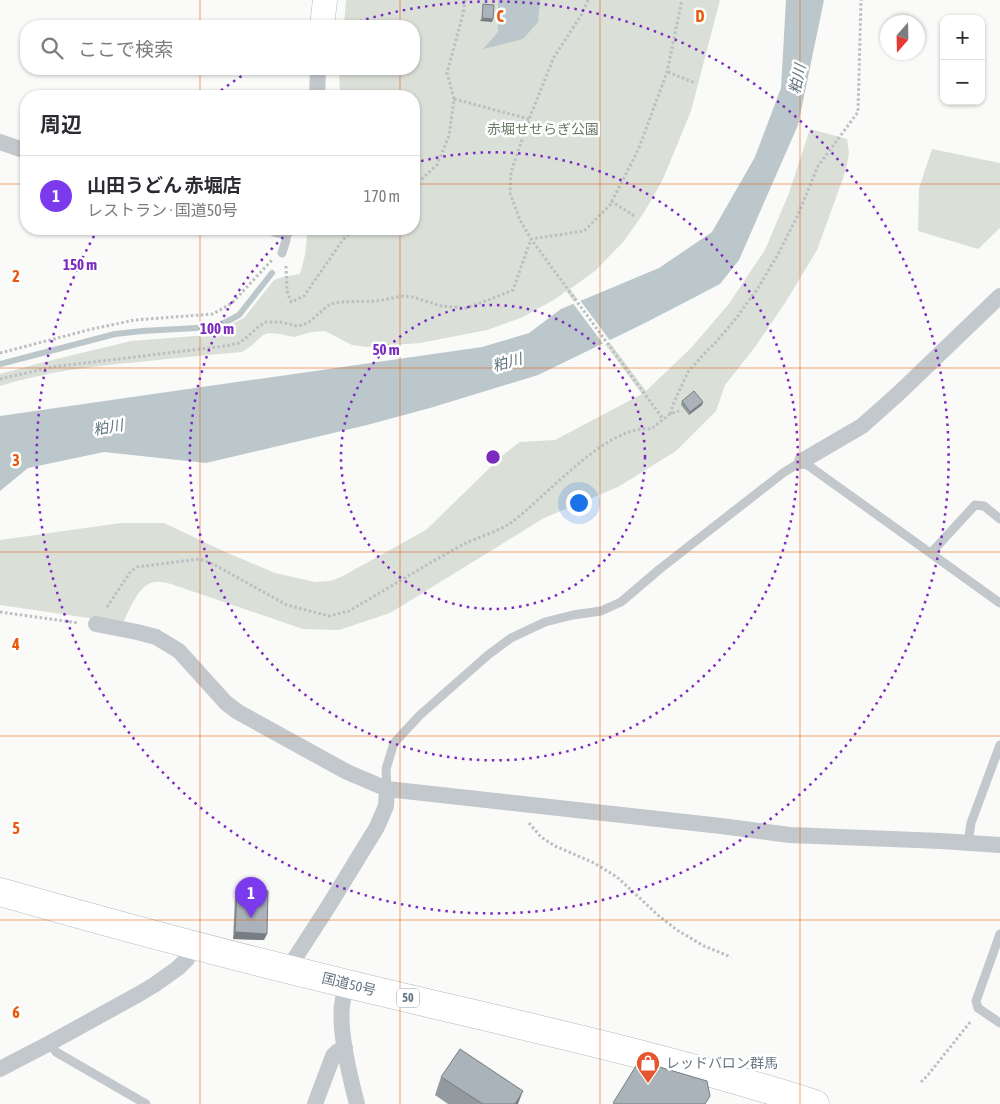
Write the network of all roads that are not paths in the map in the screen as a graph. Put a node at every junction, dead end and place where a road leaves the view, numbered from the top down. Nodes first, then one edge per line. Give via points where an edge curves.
1 (325, 0) edge
2 (323, 20) edge
3 (318, 75) edge
4 (317, 90) edge
5 (0, 142) edge
6 (20, 149) edge
7 (287, 235) edge
8 (282, 254) road end
9 (1000, 296) edge
10 (802, 461) junction
11 (1000, 519) edge
12 (931, 553) junction
13 (1000, 603) edge
14 (96, 624) road end
15 (1000, 745) edge
16 (387, 789) junction
17 (968, 843) junction
18 (1000, 845) edge
19 (0, 892) edge
20 (1000, 934) edge
21 (193, 945) junction
22 (288, 968) junction
23 (347, 984) junction
24 (1000, 1023) edge
25 (50, 1043) junction
26 (345, 1048) junction
27 (0, 1069) edge
28 (146, 1104) edge
29 (315, 1104) edge
30 (357, 1104) edge
31 (815, 1104) edge

1 - 2 street
3 - 4 street
5 - 6 street
7 - 8 lane
9 - 10 street via 862,426
10 - 12 lane
10 - 16 lane via 621,602 601,611 546,622 511,638 488,655 420,715 394,743 386,769
11 - 12 lane via 984,506 975,505
12 - 13 lane
14 - 16 street via 156,637 179,652 238,712 347,772
15 - 17 lane via 971,823
16 - 17 street via 790,835
16 - 22 street via 386,806 377,826
17 - 18 street
19 - 21 highway, 国道50号 / 50
20 - 24 lane via 976,1001 978,1008
21 - 22 highway, 国道50号 / 50
21 - 25 street via 187,959 178,968 139,994
22 - 23 highway, 国道50号 / 50
23 - 26 street via 341,1014
23 - 31 highway, 国道50号 / 50 via 642,1055
25 - 27 street
25 - 28 lane via 56,1052
26 - 29 street via 333,1056
26 - 30 street

